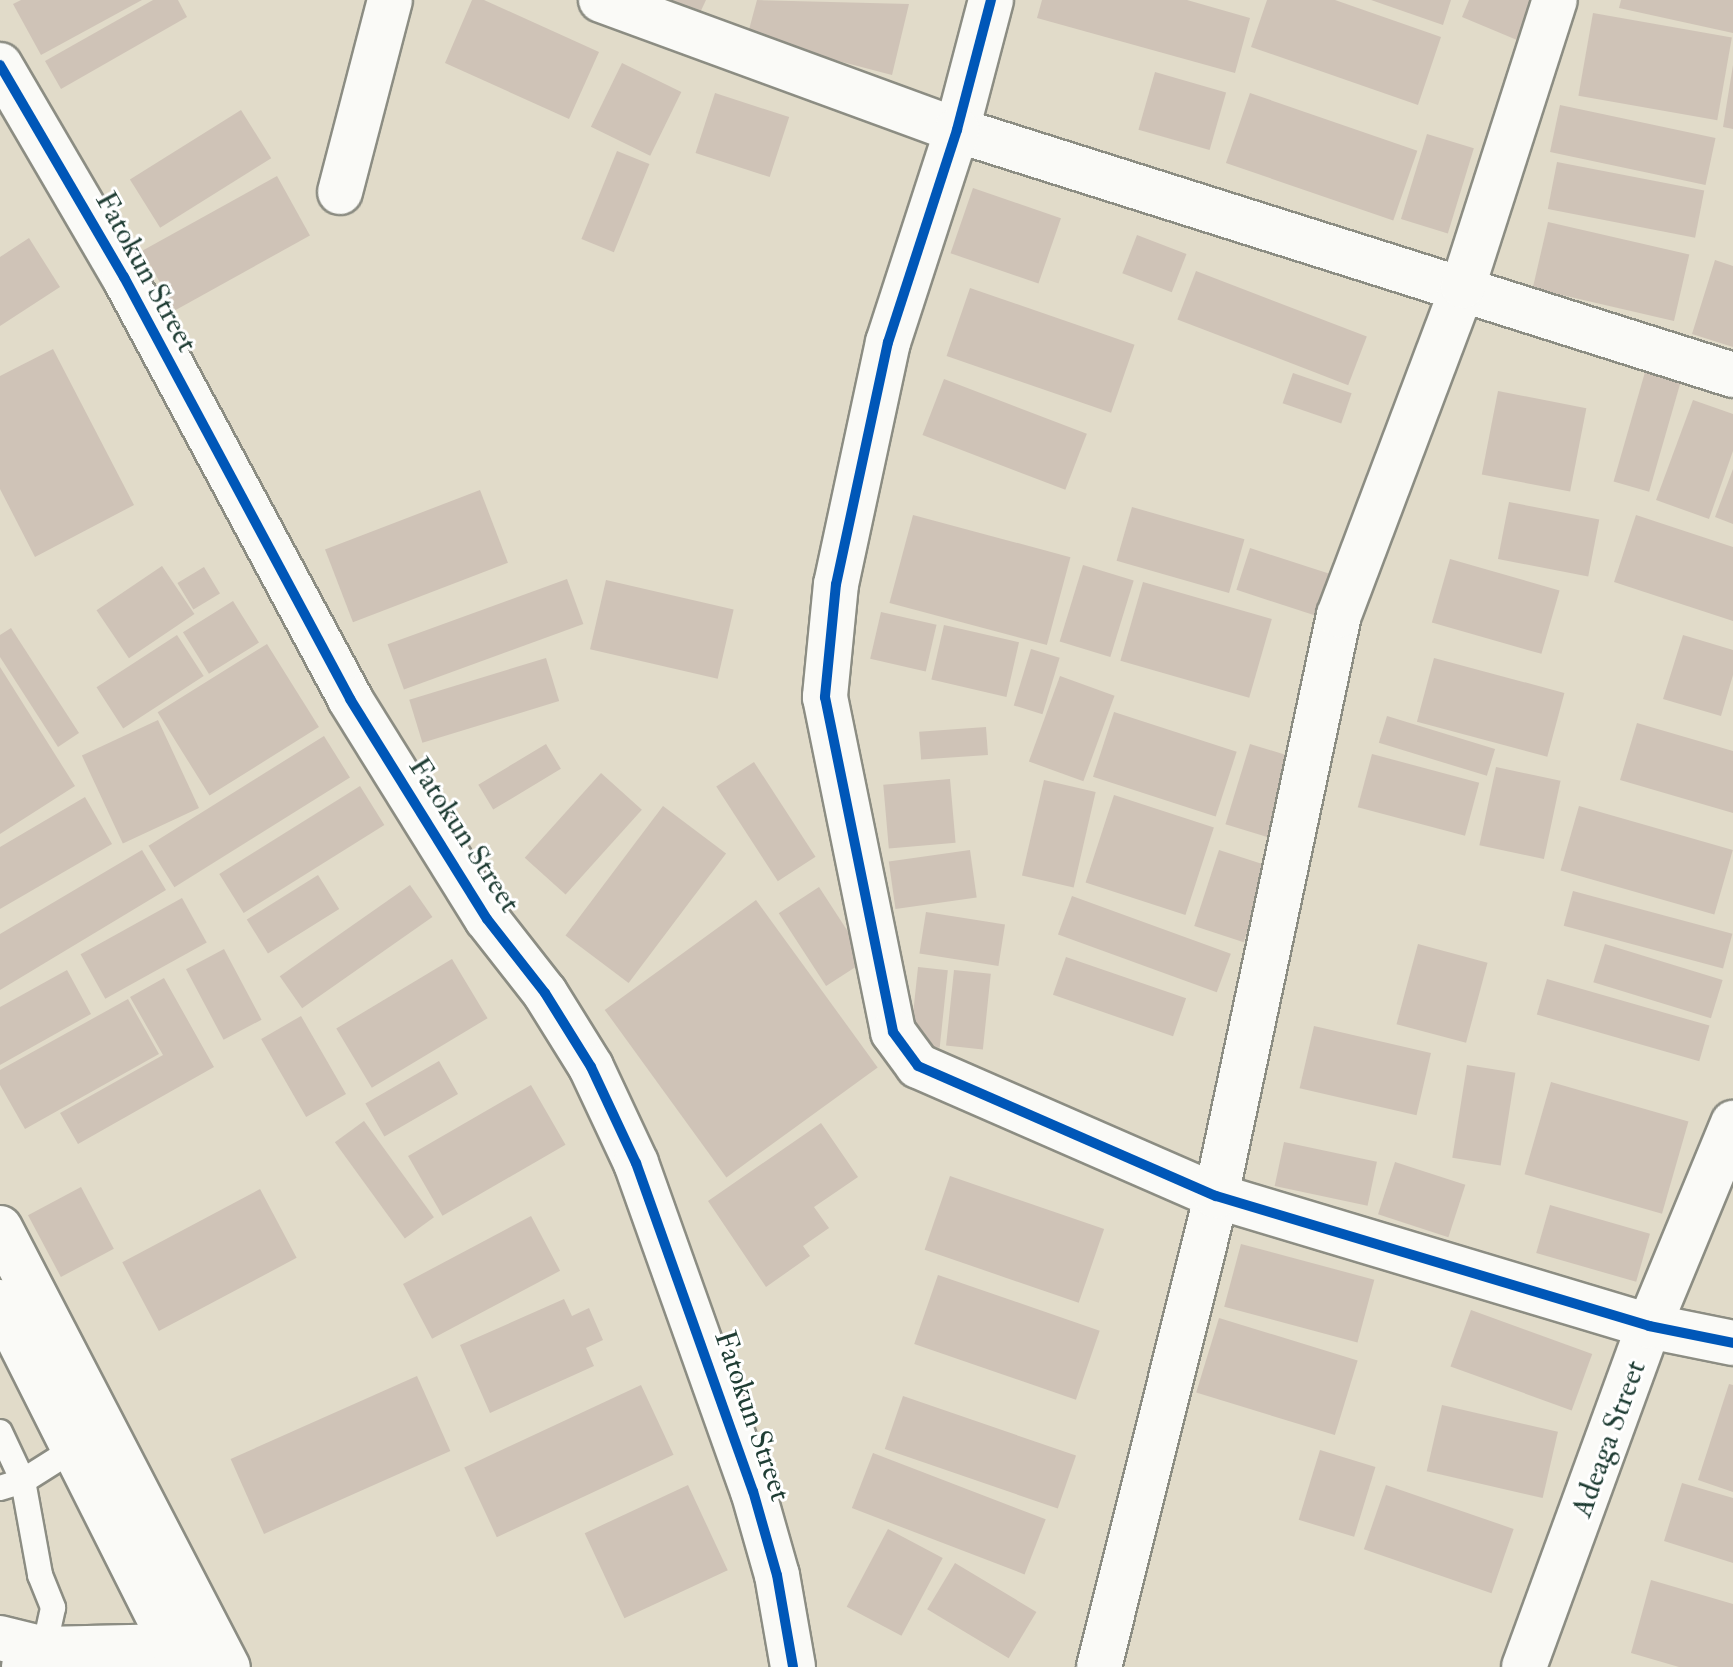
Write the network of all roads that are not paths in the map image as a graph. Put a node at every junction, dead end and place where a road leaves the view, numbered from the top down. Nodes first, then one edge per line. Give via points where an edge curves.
1 (390, 0) edge
2 (601, 0) edge
3 (991, 0) edge
4 (1555, 0) edge
5 (0, 65) edge
6 (957, 130) junction
7 (340, 192) dead end
8 (1463, 286) junction
9 (1733, 375) edge
10 (1733, 1123) edge
11 (1216, 1196) junction
12 (0, 1228) edge
13 (0, 1302) edge
14 (1649, 1326) junction
15 (1733, 1343) edge
16 (0, 1432) edge
17 (72, 1450) junction
18 (12, 1484) edge
19 (0, 1638) edge
20 (34, 1658) edge
21 (212, 1662) edge
22 (793, 1667) edge
23 (1099, 1667) edge
24 (1524, 1667) edge

1 - 7 street
2 - 6 street
3 - 6 street
4 - 8 street
5 - 22 street, Fatokun Street via 124,277 350,699 487,919 545,993 591,1067 636,1163 753,1491 777,1575
6 - 8 street
6 - 11 street via 888,342 836,584 825,697 893,1032 918,1066
8 - 9 street
8 - 11 street via 1339,615
10 - 14 street, Adeaga Street
11 - 14 street
11 - 23 street
12 - 21 street
13 - 17 street
14 - 15 street
14 - 24 street, Adeaga Street
16 - 18 lane
17 - 18 lane
17 - 21 street
18 - 20 lane via 53,1608
19 - 20 street
20 - 21 street

